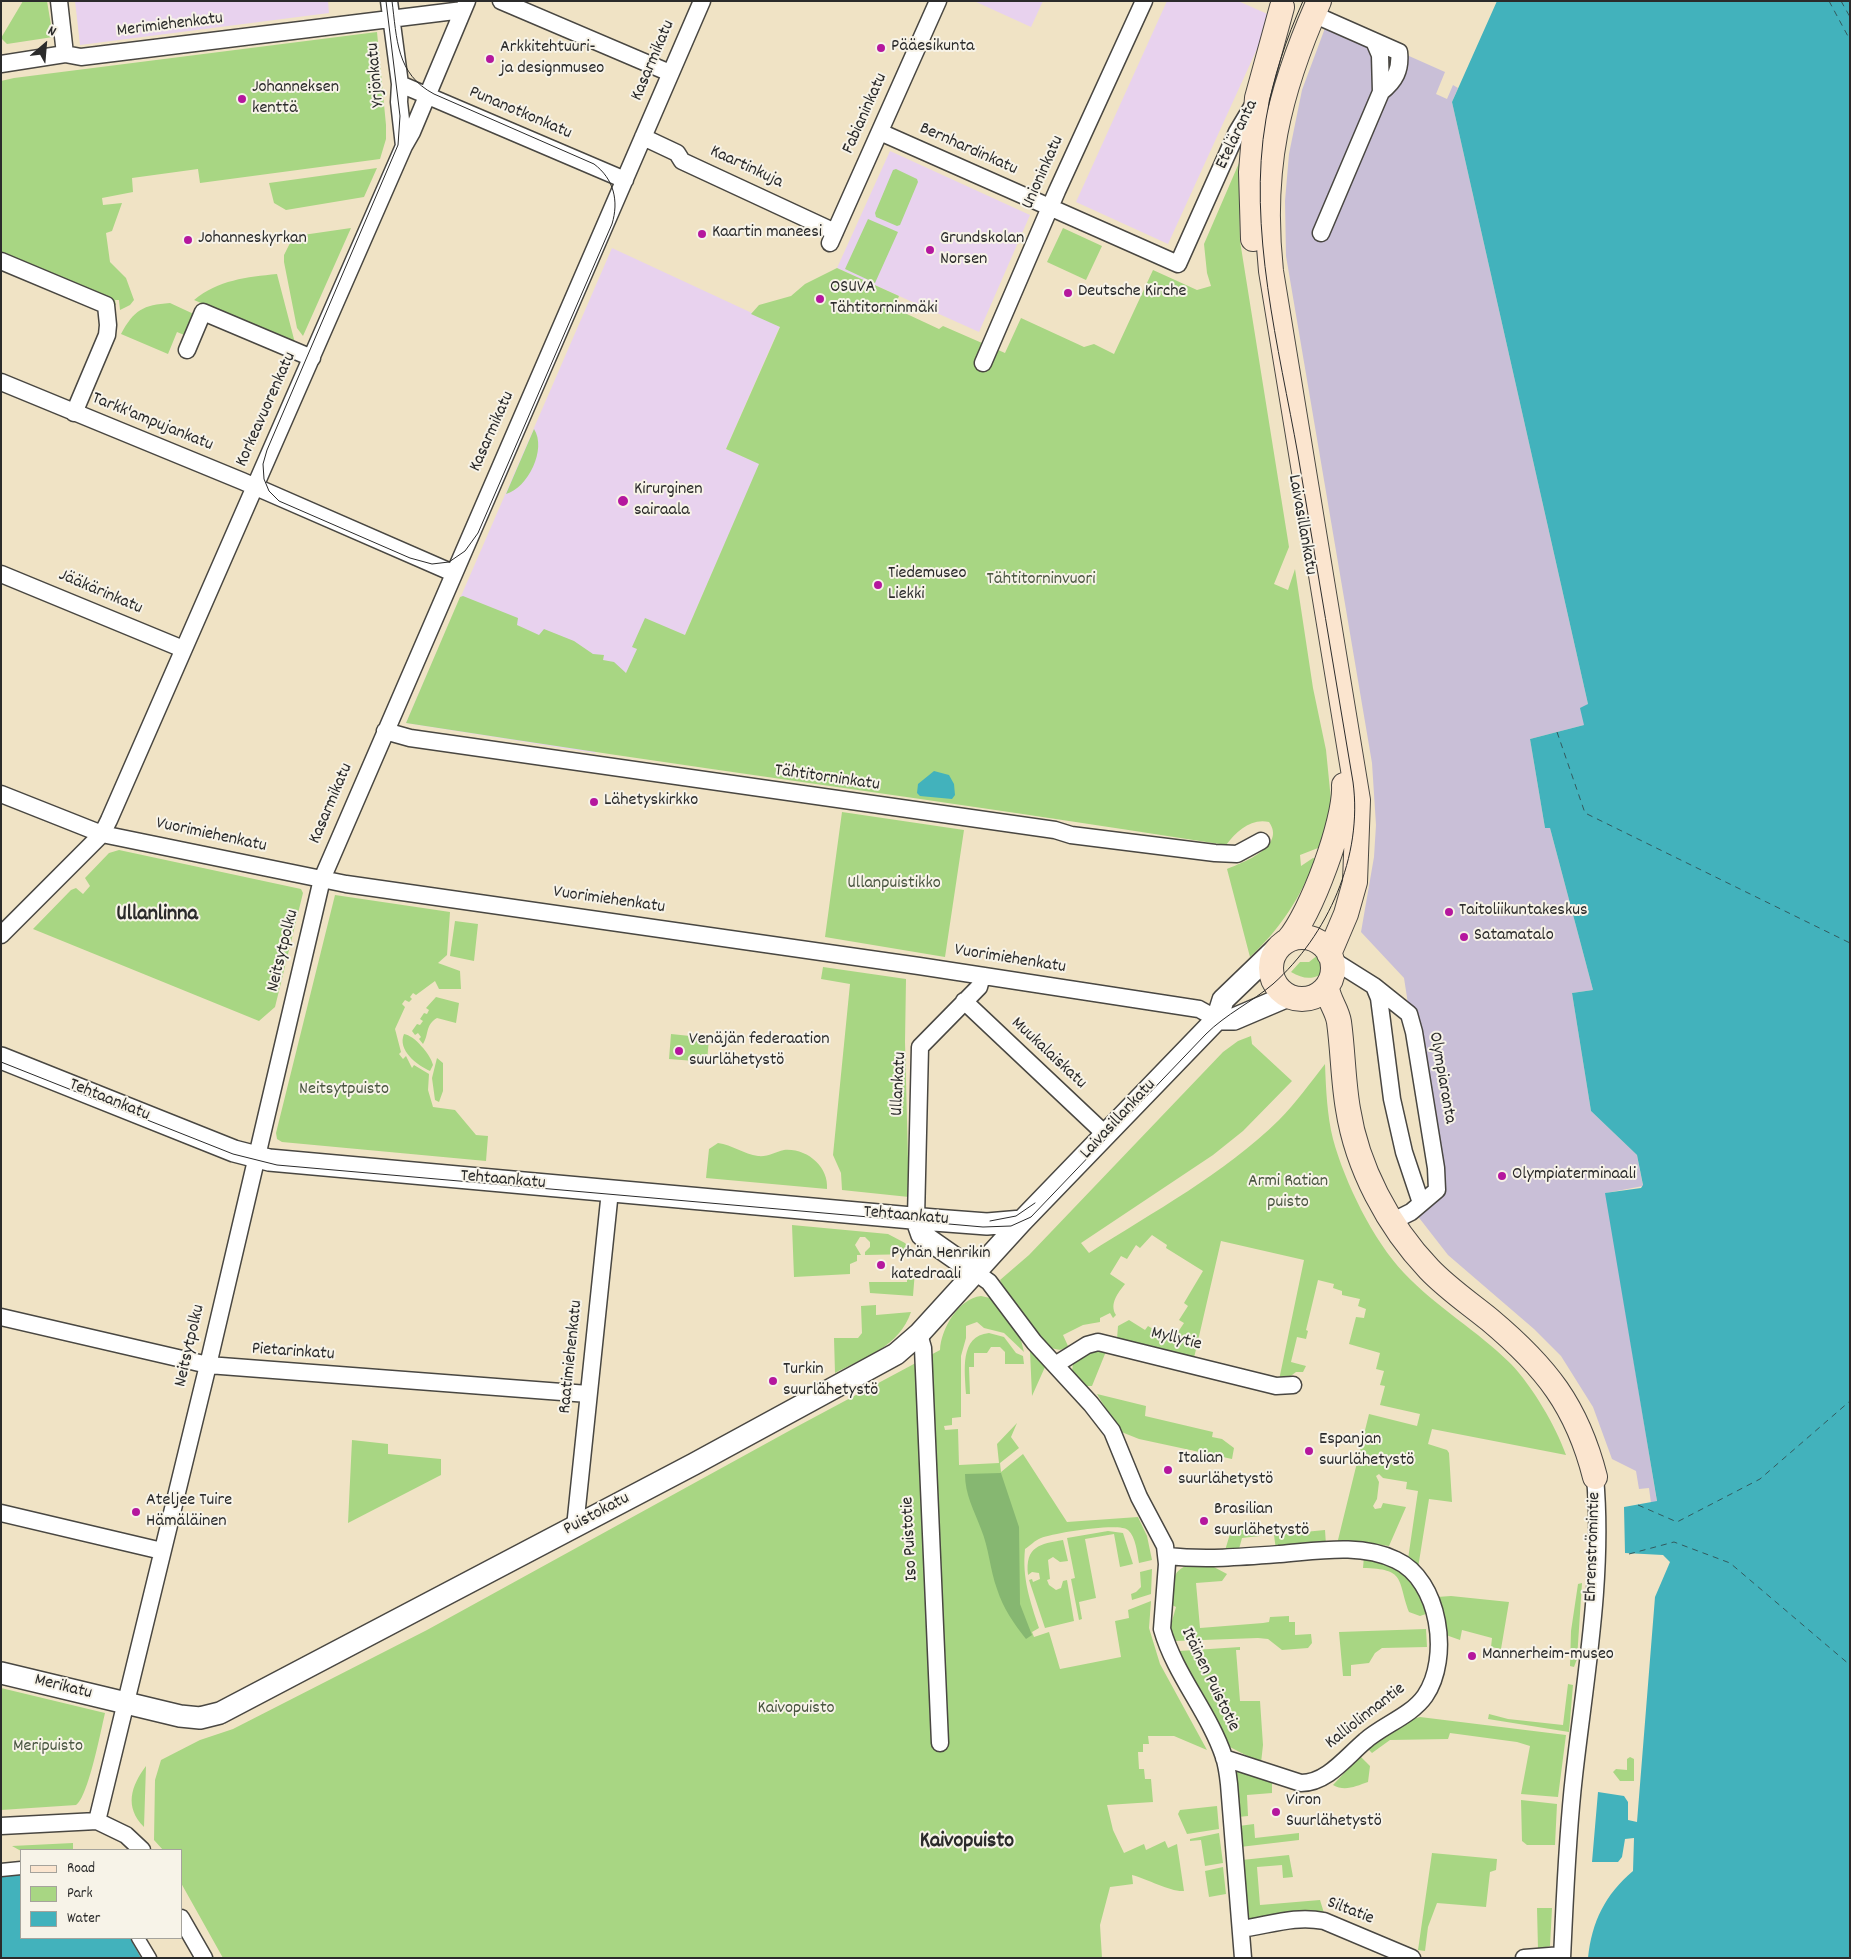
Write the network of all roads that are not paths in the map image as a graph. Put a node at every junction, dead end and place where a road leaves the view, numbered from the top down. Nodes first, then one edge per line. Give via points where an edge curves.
1 (59, 1) edge
2 (502, 1) edge
3 (702, 1) edge
4 (938, 1) edge
5 (1144, 1) edge
6 (1279, 3) edge
7 (465, 5) edge
8 (1316, 8) edge
9 (390, 9) edge
10 (1374, 41) junction
11 (65, 54) junction
12 (1, 64) edge
13 (670, 73) junction
14 (400, 84) junction
15 (1381, 92) junction
16 (427, 97) junction
17 (1257, 98) junction
18 (1279, 111) joint
19 (880, 132) junction
20 (643, 137) junction
21 (404, 146) junction
22 (625, 180) junction
23 (1051, 207) junction
24 (1321, 233) dead end
25 (832, 238) joint
26 (1, 261) edge
27 (1178, 264) joint
28 (187, 350) dead end
29 (312, 358) junction
30 (983, 363) dead end
31 (1, 382) edge
32 (74, 413) junction
33 (255, 487) junction
34 (453, 573) junction
35 (1, 574) edge
36 (183, 649) junction
37 (385, 732) junction
38 (1, 794) edge
39 (102, 834) junction
40 (1261, 841) dead end
41 (322, 880) junction
42 (1, 935) edge
43 (1282, 944) junction
44 (1330, 956) junction
45 (982, 976) junction
46 (1374, 986) junction
47 (1327, 987) junction
48 (1295, 998) junction
49 (964, 1001) junction
50 (1217, 1019) junction
51 (1340, 1042) junction
52 (1, 1058) edge
53 (1105, 1134) junction
54 (255, 1157) junction
55 (610, 1191) junction
56 (1421, 1203) junction
57 (916, 1218) junction
58 (1022, 1221) junction
59 (1393, 1221) junction
60 (975, 1272) junction
61 (1, 1317) edge
62 (918, 1334) junction
63 (208, 1365) junction
64 (1055, 1365) junction
65 (1293, 1385) dead end
66 (588, 1394) junction
67 (1595, 1477) joint
68 (1, 1513) edge
69 (574, 1527) junction
70 (162, 1551) junction
71 (1167, 1556) junction
72 (1, 1673) edge
73 (125, 1704) junction
74 (940, 1743) dead end
75 (1224, 1758) junction
76 (97, 1820) junction
77 (1, 1826) edge
78 (141, 1849) edge
79 (20, 1868) edge
80 (1, 1870) edge
81 (182, 1920) edge
82 (1241, 1929) junction
83 (139, 1939) edge
84 (1562, 1956) edge
85 (150, 1958) edge
86 (204, 1958) edge
87 (1243, 1958) edge
88 (1412, 1958) edge
89 (1524, 1958) edge

1 - 11 street
2 - 13 street
3 - 13 street, Kasarmikatu
4 - 19 street, Fabianinkatu
5 - 23 street, Unioninkatu
6 - 8 main road
6 - 17 main road, Eteläranta
7 - 9 street, Merimiehenkatu
7 - 16 street, Korkeavuorenkatu
8 - 10 street
8 - 18 main road, Eteläranta via 1293,62
9 - 11 street, Merimiehenkatu via 86,56
9 - 14 street, Yrjönkatu
10 - 15 street via 1380,55
10 - 15 street via 1399,52 1398,70 1392,83
11 - 12 street, Merimiehenkatu
13 - 20 street, Kasarmikatu
14 - 16 street, Punanotkonkatu
14 - 21 street, Yrjönkatu
15 - 24 street
16 - 21 street, Korkeavuorenkatu
16 - 22 street, Punanotkonkatu
17 - 27 street, Eteläranta via 1236,132
17 - 43 main road, Laivasillankatu via 1252,172 1254,245 1344,791 1342,815 1333,846 1305,914
18 - 44 main road, Laivasillankatu via 1268,201 1271,271 1358,800 1355,882
19 - 23 street, Bernhardinkatu
19 - 25 street, Fabianinkatu
20 - 22 street, Kasarmikatu
20 - 25 street, Kaartinkuja via 677,153 682,161 779,205
21 - 29 street, Korkeavuorenkatu
22 - 34 street, Kasarmikatu
23 - 27 street, Bernhardinkatu
23 - 30 street, Unioninkatu
26 - 32 street via 106,305 107,335
28 - 29 street via 203,312
29 - 33 street, Korkeavuorenkatu
31 - 32 street, Tarkk'ampujankatu
32 - 33 street, Tarkk'ampujankatu
33 - 34 street, Tarkk'ampujankatu
33 - 36 street, Korkeavuorenkatu
34 - 37 street, Kasarmikatu
35 - 36 street, Jääkärinkatu
36 - 39 street, Korkeavuorenkatu
37 - 40 street, Tähtitorninkatu via 674,777 1196,851 1237,854
37 - 41 street, Kasarmikatu
38 - 39 street, Vuorimiehenkatu
39 - 41 street, Vuorimiehenkatu
39 - 42 street
41 - 45 street, Vuorimiehenkatu
41 - 54 street, Neitsytpolku
43 - 44 main road via 1299,937 1312,939 1323,945
43 - 48 main road, Laivasillankatu via 1271,964 1271,976 1277,987
43 - 50 street, Laivasillankatu via 1223,1000
44 - 46 street, Olympiaranta
44 - 47 main road, Laivasillankatu via 1333,970
45 - 49 street, Ullankatu via 979,987
45 - 50 street, Vuorimiehenkatu via 1199,1008
46 - 56 street via 1379,998 1392,1099 1404,1152
46 - 56 street, Olympiaranta via 1409,1014 1414,1032 1437,1190
47 - 48 main road via 1318,995
47 - 51 main road, Ehrenströmintie via 1330,1003 1339,1020
48 - 50 street via 1234,1019
48 - 51 main road
49 - 53 street, Muukalaiskatu
49 - 57 street, Ullankatu via 920,1047
50 - 53 street, Laivasillankatu
51 - 59 main road, Ehrenströmintie via 1354,1138 1367,1174
52 - 54 street, Tehtaankatu
53 - 58 street, Laivasillankatu
54 - 55 street, Tehtaankatu via 291,1163
54 - 63 street, Neitsytpolku
55 - 57 street, Tehtaankatu
55 - 66 street, Raatimiehenkatu
56 - 59 street, Olympiaranta
57 - 58 street, Tehtaankatu via 987,1224
57 - 60 street via 922,1235
58 - 60 street, Puistokatu
59 - 67 main road, Ehrenströmintie via 1430,1270 1520,1347 1546,1375 1578,1424
60 - 62 street, Puistokatu
60 - 64 street, Itäinen Puistotie via 990,1282 1022,1327
61 - 63 street, Pietarinkatu
62 - 69 street, Puistokatu via 896,1354
62 - 74 street, Iso Puistotie via 923,1348
63 - 66 street, Pietarinkatu
63 - 70 street, Neitsytpolku
64 - 65 street, Myllytie via 1087,1345 1098,1342 1276,1386
64 - 71 street, Itäinen Puistotie via 1112,1431
66 - 69 street, Raatimiehenkatu
67 - 84 street, Ehrenströmintie via 1597,1563 1566,1848
68 - 70 street
69 - 73 street, Puistokatu via 220,1713 193,1717
70 - 73 street, Neitsytpolku
71 - 75 street, Itäinen Puistotie via 1164,1638
71 - 75 street, Kalliolinnantie via 1225,1559 1353,1550 1379,1554 1406,1565 1424,1586 1434,1610 1440,1652 1435,1676 1425,1696 1417,1706 1367,1738 1323,1777 1312,1783 1300,1783
72 - 73 street, Merikatu
73 - 76 street, Neitsytpolku
75 - 82 street, Itäinen Puistotie
76 - 77 street
76 - 78 street via 126,1835
79 - 80 street
81 - 86 street
82 - 87 street, Itäinen Puistotie
82 - 88 street, Siltatie via 1294,1918 1310,1918
83 - 85 street
84 - 89 street

